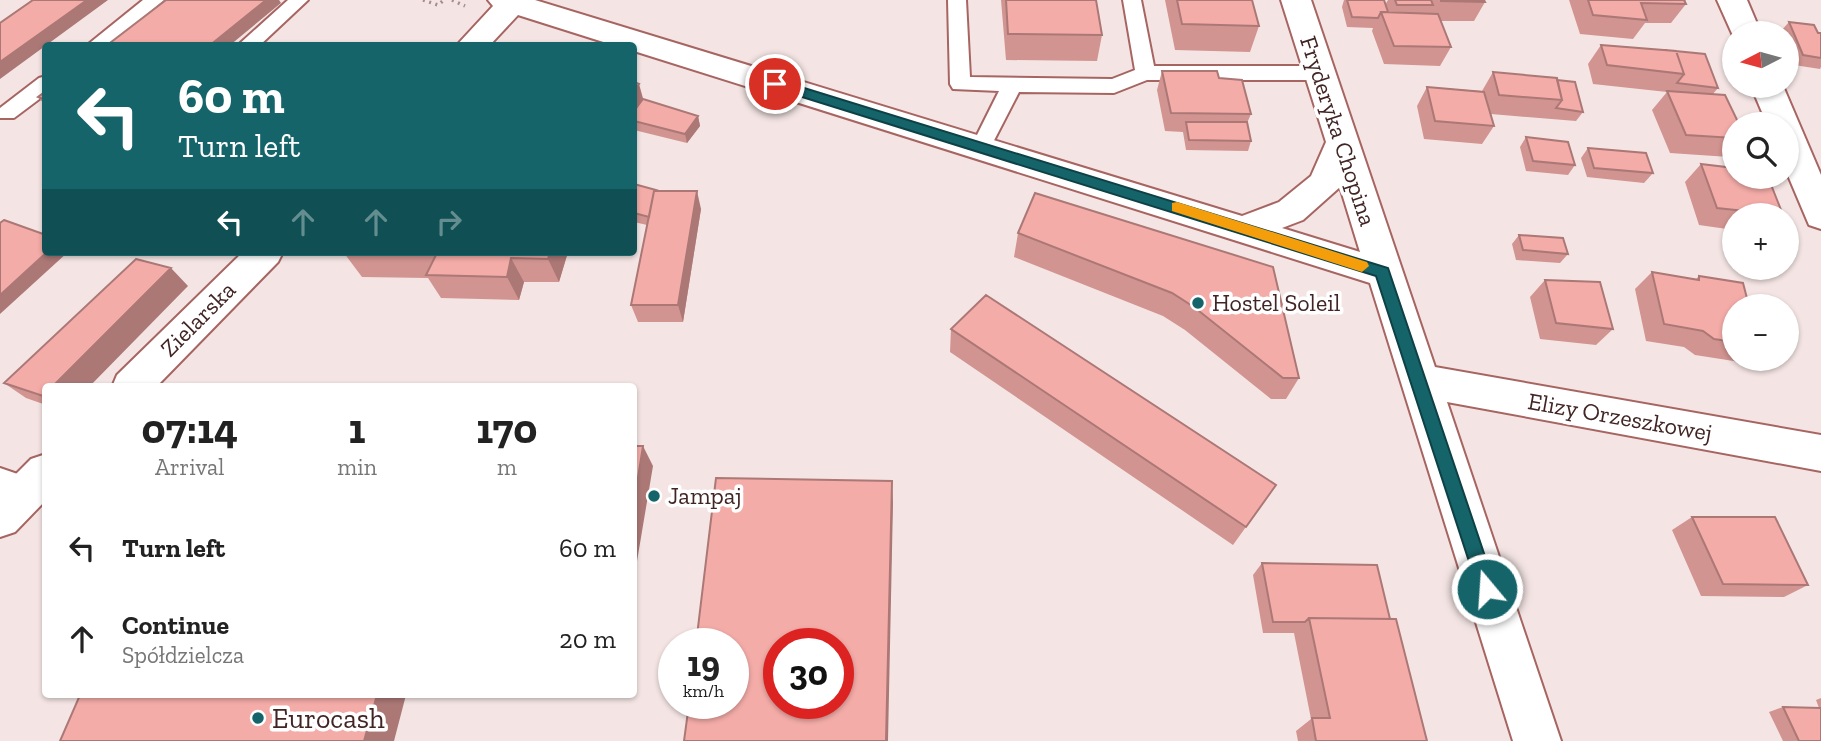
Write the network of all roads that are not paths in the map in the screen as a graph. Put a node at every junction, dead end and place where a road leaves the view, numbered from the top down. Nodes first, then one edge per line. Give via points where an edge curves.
1 (155, 0) edge
2 (299, 0) edge
3 (957, 0) edge
4 (1132, 0) edge
5 (1296, 0) edge
6 (1732, 0) edge
7 (508, 2) edge
8 (1741, 21) edge
9 (100, 42) edge
10 (251, 42) edge
11 (474, 42) edge
12 (1145, 73) junction
13 (1319, 73) junction
14 (1013, 84) junction
15 (42, 86) edge
16 (7, 113) dead end
17 (1341, 144) junction
18 (981, 147) junction
19 (1799, 162) edge
20 (1821, 216) edge
21 (1247, 228) junction
22 (261, 256) edge
23 (1382, 272) junction
24 (1419, 380) junction
25 (135, 383) edge
26 (1821, 453) edge
27 (25, 480) edge
28 (0, 518) edge
29 (1537, 741) edge

1 - 9 lane
2 - 10 lane
3 - 14 lane via 960,84
4 - 12 lane
5 - 13 street, Fryderyka Chopina
6 - 8 street
7 - 11 street
7 - 18 street
12 - 13 lane
12 - 14 lane via 1114,86
13 - 17 street, Fryderyka Chopina
14 - 18 lane
15 - 16 lane
17 - 21 street via 1325,183 1292,211
17 - 23 street, Fryderyka Chopina
18 - 21 street
19 - 20 street
21 - 23 street
22 - 25 street, Zielarska
23 - 24 street, Fryderyka Chopina
24 - 26 street, Elizy Orzeszkowej
24 - 29 street, Fryderyka Chopina
27 - 28 street

